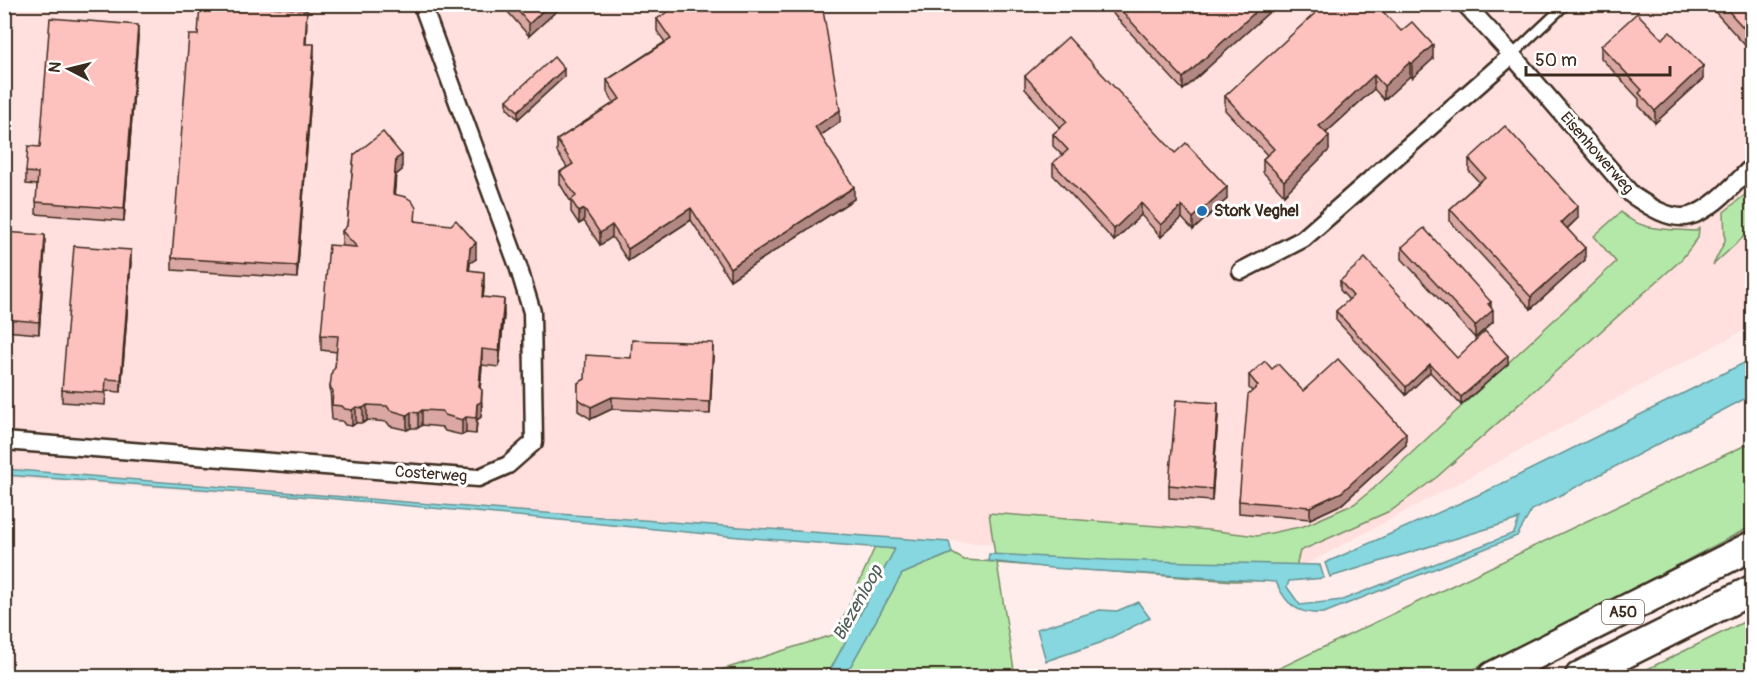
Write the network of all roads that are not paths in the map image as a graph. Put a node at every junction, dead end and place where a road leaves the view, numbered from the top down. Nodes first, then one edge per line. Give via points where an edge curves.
1 (422, 4) edge
2 (1465, 4) edge
3 (1566, 4) edge
4 (1512, 55) junction
5 (1752, 167) edge
6 (1241, 272) dead end
7 (4, 441) edge
8 (1752, 546) edge
9 (1752, 590) edge
10 (1493, 676) edge
11 (1580, 676) edge

1 - 7 street, Costerweg via 532,312 534,442 507,465 478,478
2 - 4 street, Eisenhowerweg
3 - 4 lane
4 - 5 street, Eisenhowerweg via 1632,195 1650,207 1687,217 1705,209
4 - 6 street via 1303,239
8 - 10 highway, A50
9 - 11 highway, A50

